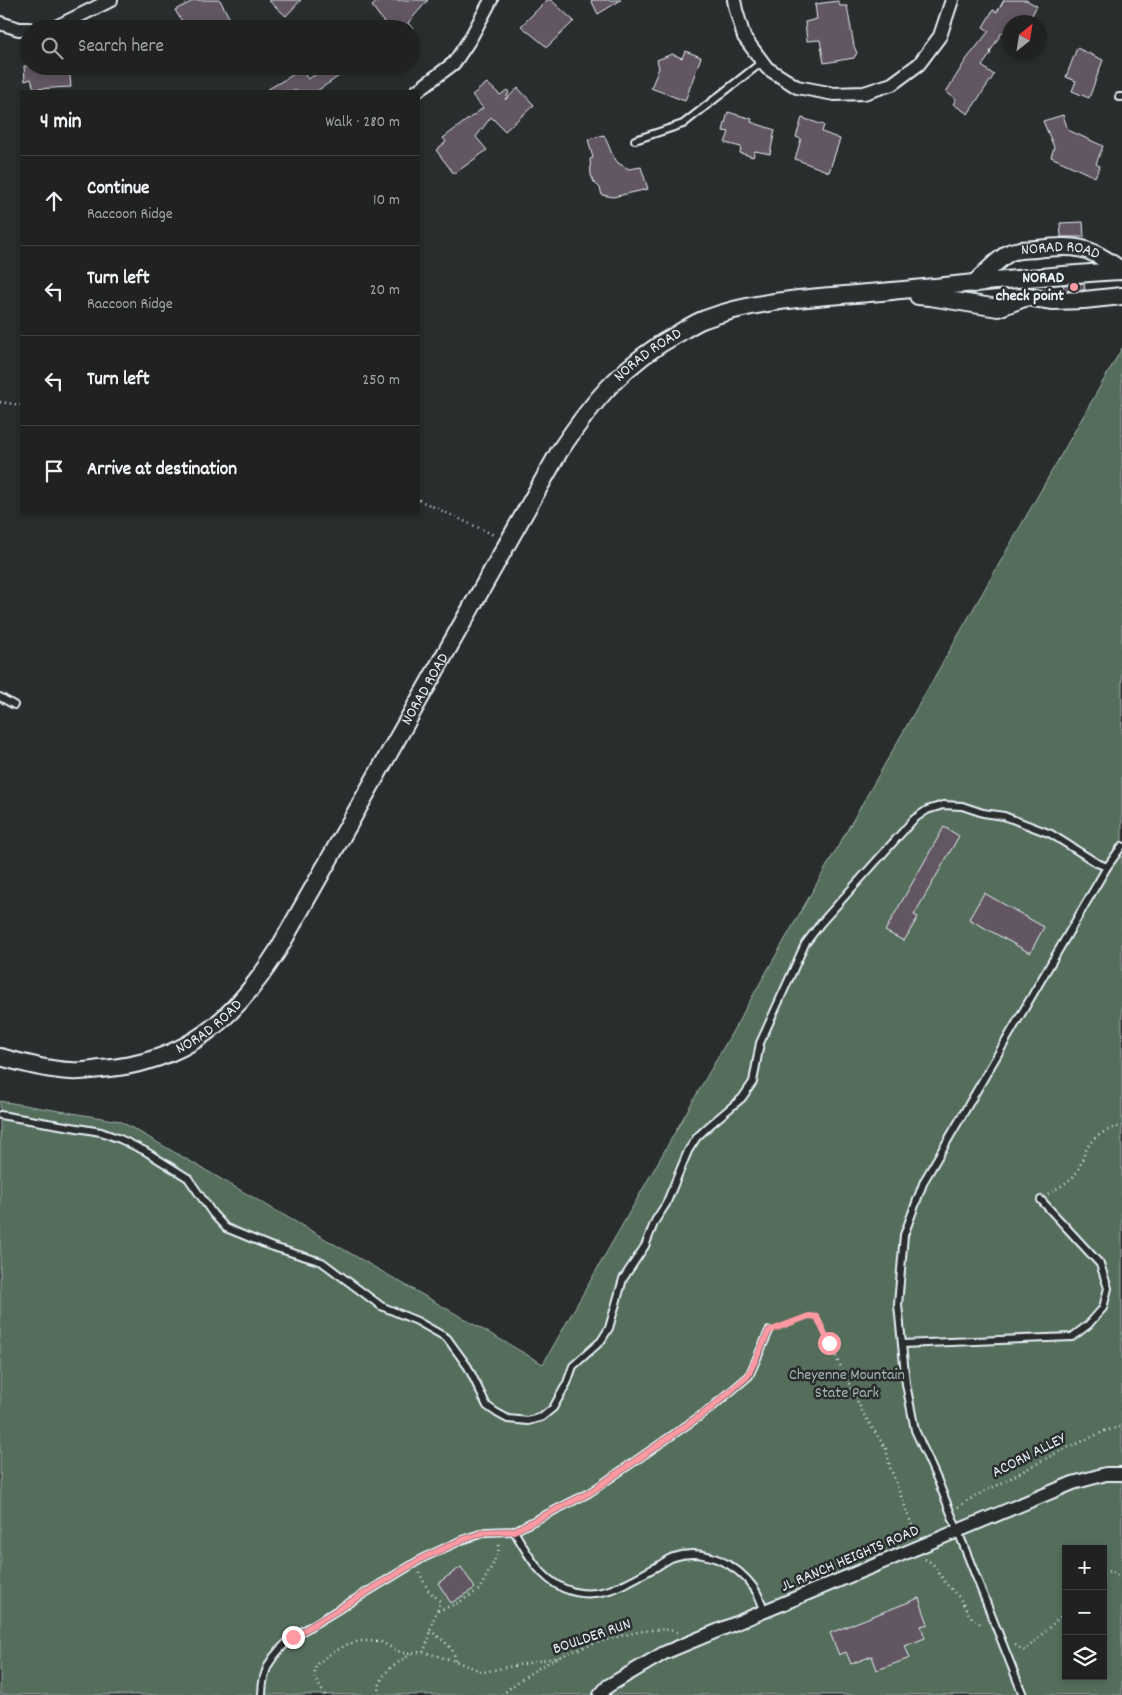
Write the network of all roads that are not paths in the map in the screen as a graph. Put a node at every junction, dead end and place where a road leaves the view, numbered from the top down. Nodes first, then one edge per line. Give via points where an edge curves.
1 (111, 0) edge
2 (491, 0) edge
3 (734, 0) edge
4 (952, 0) edge
5 (70, 20) edge
6 (0, 23) edge
7 (20, 29) edge
8 (762, 62) junction
9 (418, 90) edge
10 (635, 140) dead end
11 (1122, 271) edge
12 (974, 284) junction
13 (856, 294) junction
14 (1122, 296) edge
15 (0, 697) edge
16 (14, 705) dead end
17 (1122, 846) edge
18 (1107, 867) junction
19 (0, 1057) edge
20 (0, 1115) edge
21 (1041, 1200) road end
22 (769, 1331) road end
23 (902, 1344) junction
24 (1122, 1474) edge
25 (514, 1531) junction
26 (958, 1531) junction
27 (765, 1612) junction
28 (262, 1695) edge
29 (600, 1695) edge
30 (1023, 1695) edge

1 - 5 street
2 - 9 street via 454,63
3 - 8 street via 744,36
4 - 8 street via 940,36 919,64 883,87 864,93 834,94 797,87
6 - 7 street
8 - 10 lane via 683,124
11 - 12 street, NORAD ROAD
11 - 12 street, NORAD ROAD via 1103,256 1080,248 1062,247 1011,252
12 - 13 street, NORAD ROAD
13 - 14 street, NORAD ROAD via 930,297 998,308 1027,298 1061,301
13 - 19 street, NORAD ROAD via 754,305 704,319 630,365 601,394 559,452 278,950 260,979 214,1027 177,1051 146,1063 113,1068 71,1071
15 - 16 lane
17 - 18 lane
18 - 20 lane via 1051,834 1004,816 943,805 914,819 805,944 760,1043 753,1082 742,1098 703,1131 688,1151 645,1246 623,1279 610,1328 601,1341 572,1366 554,1408 542,1417 528,1421 508,1419 487,1406 468,1367 447,1338 381,1306 322,1262 226,1228 212,1214 188,1178 145,1151 101,1132
18 - 23 lane via 924,1181 904,1235 898,1305
21 - 23 lane via 1100,1264 1108,1288 1103,1308 1088,1325 1072,1337
22 - 25 lane via 748,1376 710,1409 589,1493
23 - 26 lane via 915,1430
24 - 26 street, JL RANCH HEIGHTS ROAD via 1106,1474 1073,1483
25 - 27 lane via 532,1562 563,1588 600,1594 674,1557 691,1554 725,1562 742,1574 755,1589
25 - 28 lane via 486,1532 415,1563 288,1642 277,1651 268,1666 262,1682
26 - 27 street, JL RANCH HEIGHTS ROAD
26 - 30 lane
27 - 29 street, JL RANCH HEIGHTS ROAD via 664,1654 608,1686

